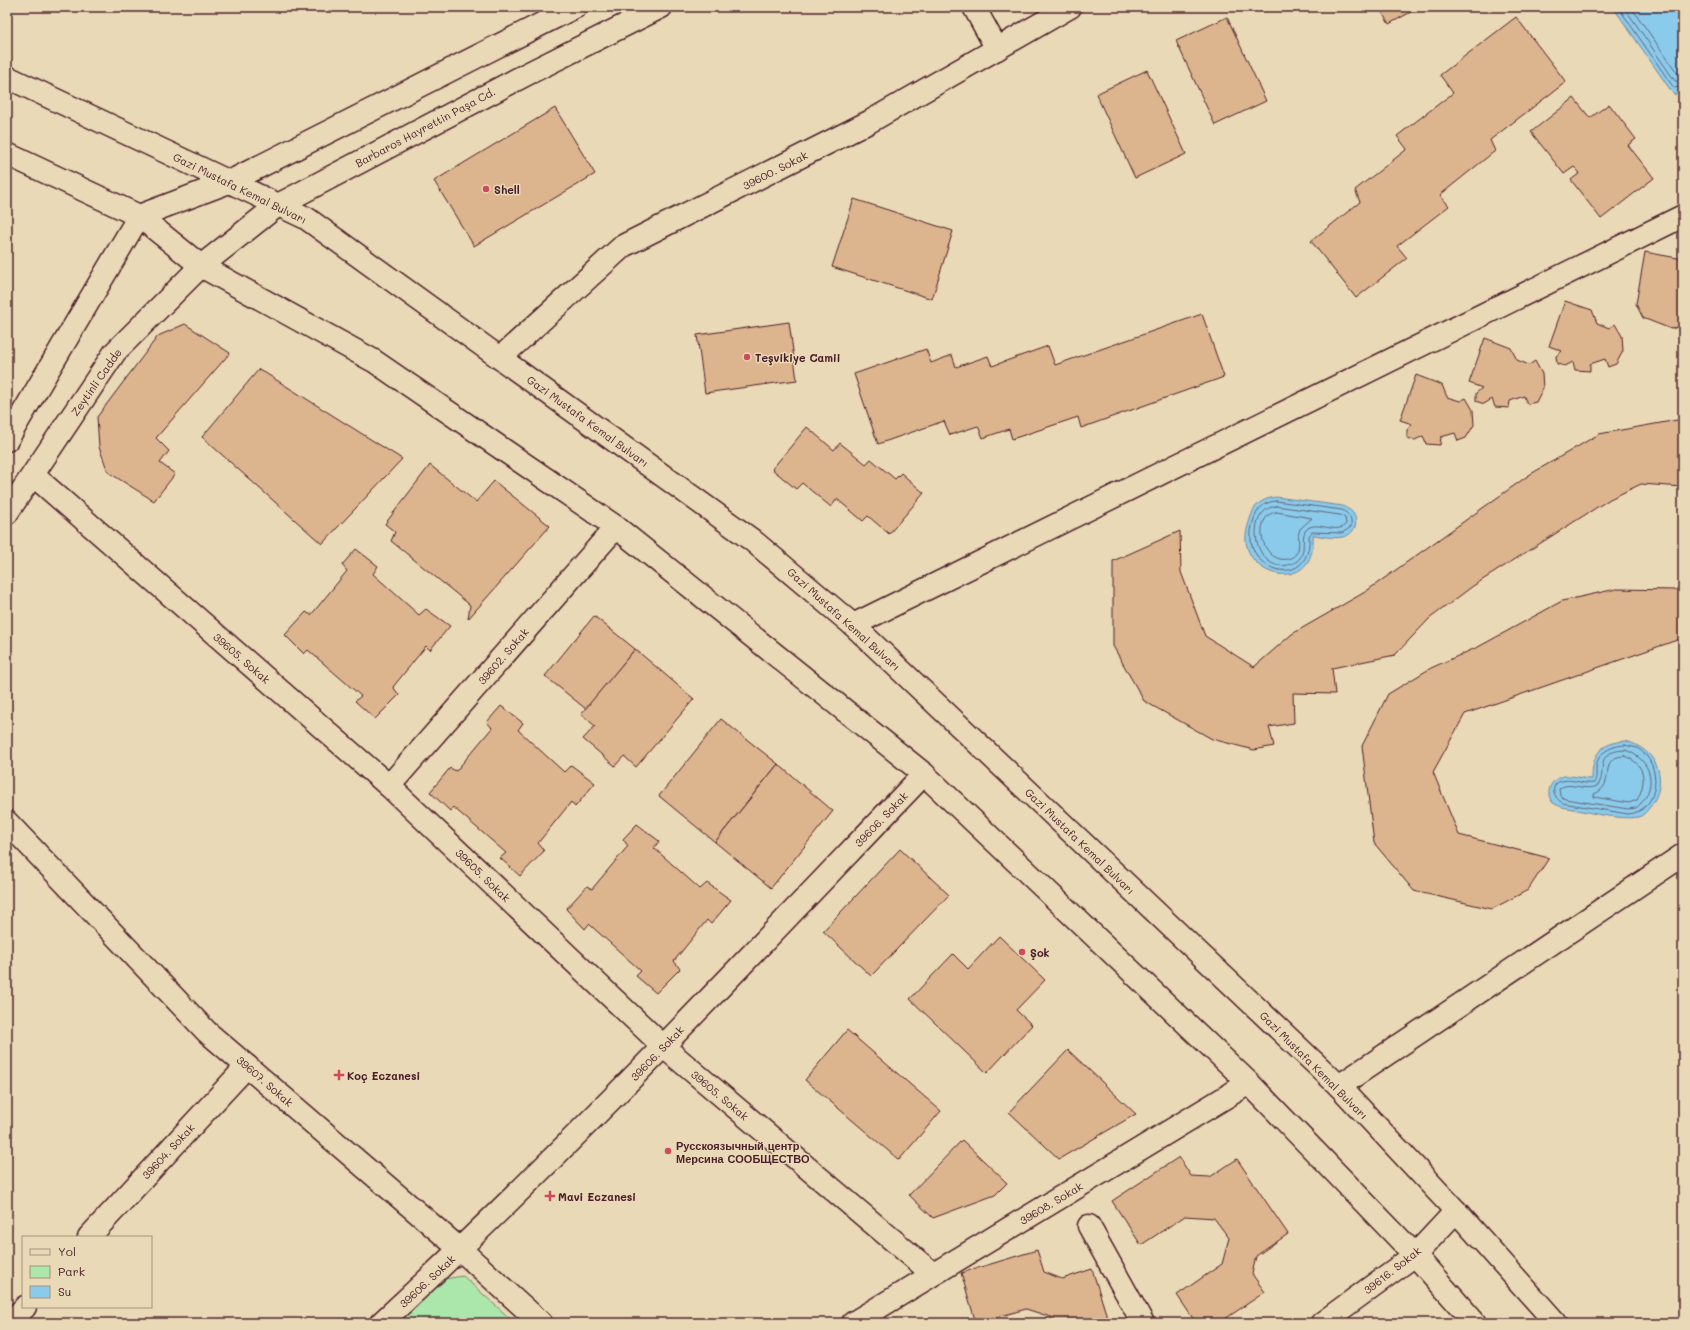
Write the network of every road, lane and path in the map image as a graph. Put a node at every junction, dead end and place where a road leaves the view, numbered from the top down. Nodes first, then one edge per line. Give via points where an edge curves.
1 (575, 7) edge
2 (661, 7) edge
3 (974, 7) edge
4 (1070, 7) edge
5 (996, 49) junction
6 (7, 78) edge
7 (7, 154) edge
8 (229, 182) junction
9 (278, 204) junction
10 (139, 216) junction
11 (1683, 216) edge
12 (201, 266) junction
13 (500, 358) junction
14 (7, 440) edge
15 (32, 475) junction
16 (7, 513) edge
17 (616, 527) junction
18 (853, 625) junction
19 (924, 774) junction
20 (389, 786) junction
21 (7, 822) edge
22 (1683, 856) edge
23 (664, 1047) junction
24 (247, 1066) junction
25 (1249, 1083) junction
26 (1339, 1086) junction
27 (1456, 1211) junction
28 (1089, 1226) dead end
29 (90, 1236) edge
30 (461, 1250) junction
31 (1415, 1255) junction
32 (933, 1274) junction
33 (24, 1308) edge
34 (10, 1323) edge
35 (381, 1323) edge
36 (541, 1323) edge
37 (853, 1323) edge
38 (1143, 1323) edge
39 (1322, 1323) edge
40 (1475, 1323) edge
41 (1556, 1323) edge

1 - 8 main road
2 - 9 main road, Barbaros Hayrettin Paşa Cd. via 522,76
3 - 5 main road
4 - 5 main road, 39600. Sokak
5 - 13 main road, 39600. Sokak via 869,122 623,246
6 - 8 main road, Gazi Mustafa Kemal Bulvarı
7 - 10 main road
8 - 9 main road, Gazi Mustafa Kemal Bulvarı
8 - 10 main road
9 - 12 main road, Barbaros Hayrettin Paşa Cd.
9 - 13 main road, Gazi Mustafa Kemal Bulvarı via 306,218
10 - 12 main road
10 - 14 main road
11 - 18 main road
12 - 15 main road, Zeytinli Cadde via 115,352
12 - 17 main road via 374,361
13 - 18 main road, Gazi Mustafa Kemal Bulvarı via 752,540
15 - 16 main road, Zeytinli Cadde
15 - 20 main road, 39605. Sokak
17 - 19 main road
17 - 20 main road, 39602. Sokak
18 - 26 main road, Gazi Mustafa Kemal Bulvarı
19 - 23 main road, 39606. Sokak
19 - 25 main road
20 - 23 main road, 39605. Sokak
21 - 24 main road, 39607. Sokak via 207,1032
22 - 26 main road
23 - 30 main road, 39606. Sokak
23 - 32 main road, 39605. Sokak
24 - 29 main road, 39604. Sokak
24 - 30 main road, 39607. Sokak
25 - 31 main road
25 - 32 main road, 39608. Sokak
26 - 27 main road, Gazi Mustafa Kemal Bulvarı
27 - 31 main road, 39616. Sokak
27 - 41 main road, Gazi Mustafa Kemal Bulvarı
28 - 38 main road
30 - 35 main road, 39606. Sokak
30 - 36 main road, 39607. Sokak
31 - 39 main road, 39616. Sokak
31 - 40 main road
32 - 37 main road, 39608. Sokak
33 - 34 main road

